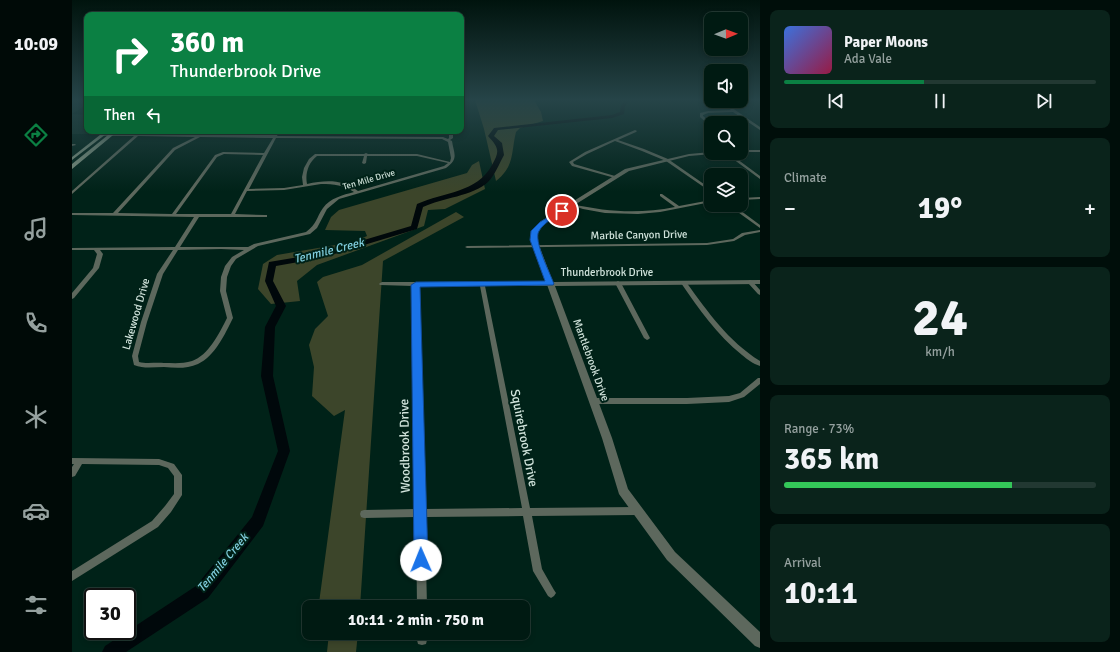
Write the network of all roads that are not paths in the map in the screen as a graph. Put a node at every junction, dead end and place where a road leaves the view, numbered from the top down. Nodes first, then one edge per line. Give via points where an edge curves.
1 (634, 131) dead end
2 (106, 134) edge
3 (108, 134) edge
4 (123, 134) edge
5 (451, 134) edge
6 (137, 135) junction
7 (199, 136) junction
8 (275, 136) junction
9 (447, 139) junction
10 (614, 140) junction
11 (748, 150) edge
12 (760, 151) edge
13 (266, 154) junction
14 (366, 154) junction
15 (704, 154) edge
16 (72, 159) edge
17 (666, 160) junction
18 (736, 160) edge
19 (364, 163) dead end
20 (451, 163) junction
21 (73, 165) edge
22 (614, 177) junction
23 (760, 178) edge
24 (305, 185) junction
25 (704, 186) edge
26 (246, 190) junction
27 (357, 192) junction
28 (72, 193) edge
29 (661, 195) dead end
30 (760, 198) edge
31 (748, 199) edge
32 (704, 202) edge
33 (572, 205) junction
34 (678, 207) junction
35 (740, 212) edge
36 (72, 214) edge
37 (115, 214) junction
38 (173, 215) junction
39 (197, 216) junction
40 (232, 216) junction
41 (265, 216) dead end
42 (760, 227) edge
43 (760, 231) edge
44 (536, 246) junction
45 (467, 247) dead end
46 (72, 249) edge
47 (96, 249) junction
48 (176, 249) junction
49 (249, 249) junction
50 (750, 282) junction
51 (760, 282) edge
52 (618, 283) junction
53 (684, 283) junction
54 (382, 284) dead end
55 (482, 284) junction
56 (550, 284) junction
57 (416, 285) junction
58 (760, 293) edge
59 (72, 297) edge
60 (647, 338) dead end
61 (216, 341) joint
62 (760, 364) edge
63 (760, 380) edge
64 (593, 401) junction
65 (76, 461) edge
66 (72, 474) edge
67 (636, 511) junction
68 (420, 513) junction
69 (526, 513) junction
70 (364, 514) dead end
71 (72, 576) edge
72 (551, 593) dead end
73 (422, 600) edge
74 (760, 641) edge

1 - 10 street
2 - 16 main road
3 - 21 main road
4 - 6 street
5 - 9 street via 452,138
6 - 7 street
6 - 28 street
7 - 8 street
7 - 37 street via 174,149
8 - 9 street
8 - 13 street
9 - 20 street via 453,158
10 - 17 street
10 - 22 street via 571,162
11 - 12 street
13 - 26 street
13 - 38 street via 223,153 216,156
14 - 19 street
14 - 20 street via 417,155
14 - 24 street via 314,155 308,163 303,181
15 - 17 street, Mantlebrook Drive
17 - 22 street, Mantlebrook Drive via 636,167
17 - 25 street
18 - 23 street
20 - 27 street, Ten Mile Drive via 445,167
22 - 33 street, Mantlebrook Drive
24 - 26 street via 282,189
24 - 27 street via 340,184
26 - 40 street
27 - 49 street, Ten Mile Drive via 328,204 316,228 308,233 273,240
29 - 34 street
30 - 31 street
32 - 34 street
33 - 34 street via 611,213 644,213
33 - 44 street, Mantlebrook Drive via 542,223 535,231
35 - 42 street
36 - 37 street
37 - 38 street
38 - 39 street
39 - 40 street
39 - 48 street, Lakewood Drive
40 - 41 street
43 - 44 street, Marble Canyon Drive via 744,234 734,240 707,244
44 - 45 street, Marble Canyon Drive
44 - 56 street, Mantlebrook Drive
46 - 47 street
47 - 48 street
47 - 59 street via 100,254 96,268
48 - 49 street
48 - 61 street, Lakewood Drive via 160,274 144,322 135,356 136,363 168,366 192,364 207,355
49 - 61 street, Ten Mile Drive via 234,258 224,277 223,291 230,318
50 - 51 street, Thunderbrook Drive
50 - 53 street, Thunderbrook Drive
50 - 58 street
52 - 53 street, Thunderbrook Drive
52 - 56 street, Thunderbrook Drive
52 - 60 street
53 - 62 street via 727,340
54 - 57 street, Thunderbrook Drive
55 - 56 street, Thunderbrook Drive
55 - 57 street, Thunderbrook Drive
55 - 69 street, Squirebrook Drive
56 - 64 street, Mantlebrook Drive
57 - 68 street, Woodbrook Drive
63 - 64 street via 742,395 729,399
64 - 67 street, Mantlebrook Drive via 623,491
65 - 66 street
65 - 71 street via 160,462 171,466 178,475 179,484 178,495 155,524
67 - 69 street
67 - 74 street, Mantlebrook Drive via 670,556
68 - 69 street
68 - 70 street
68 - 73 street, Woodbrook Drive
69 - 72 street, Squirebrook Drive via 538,572

